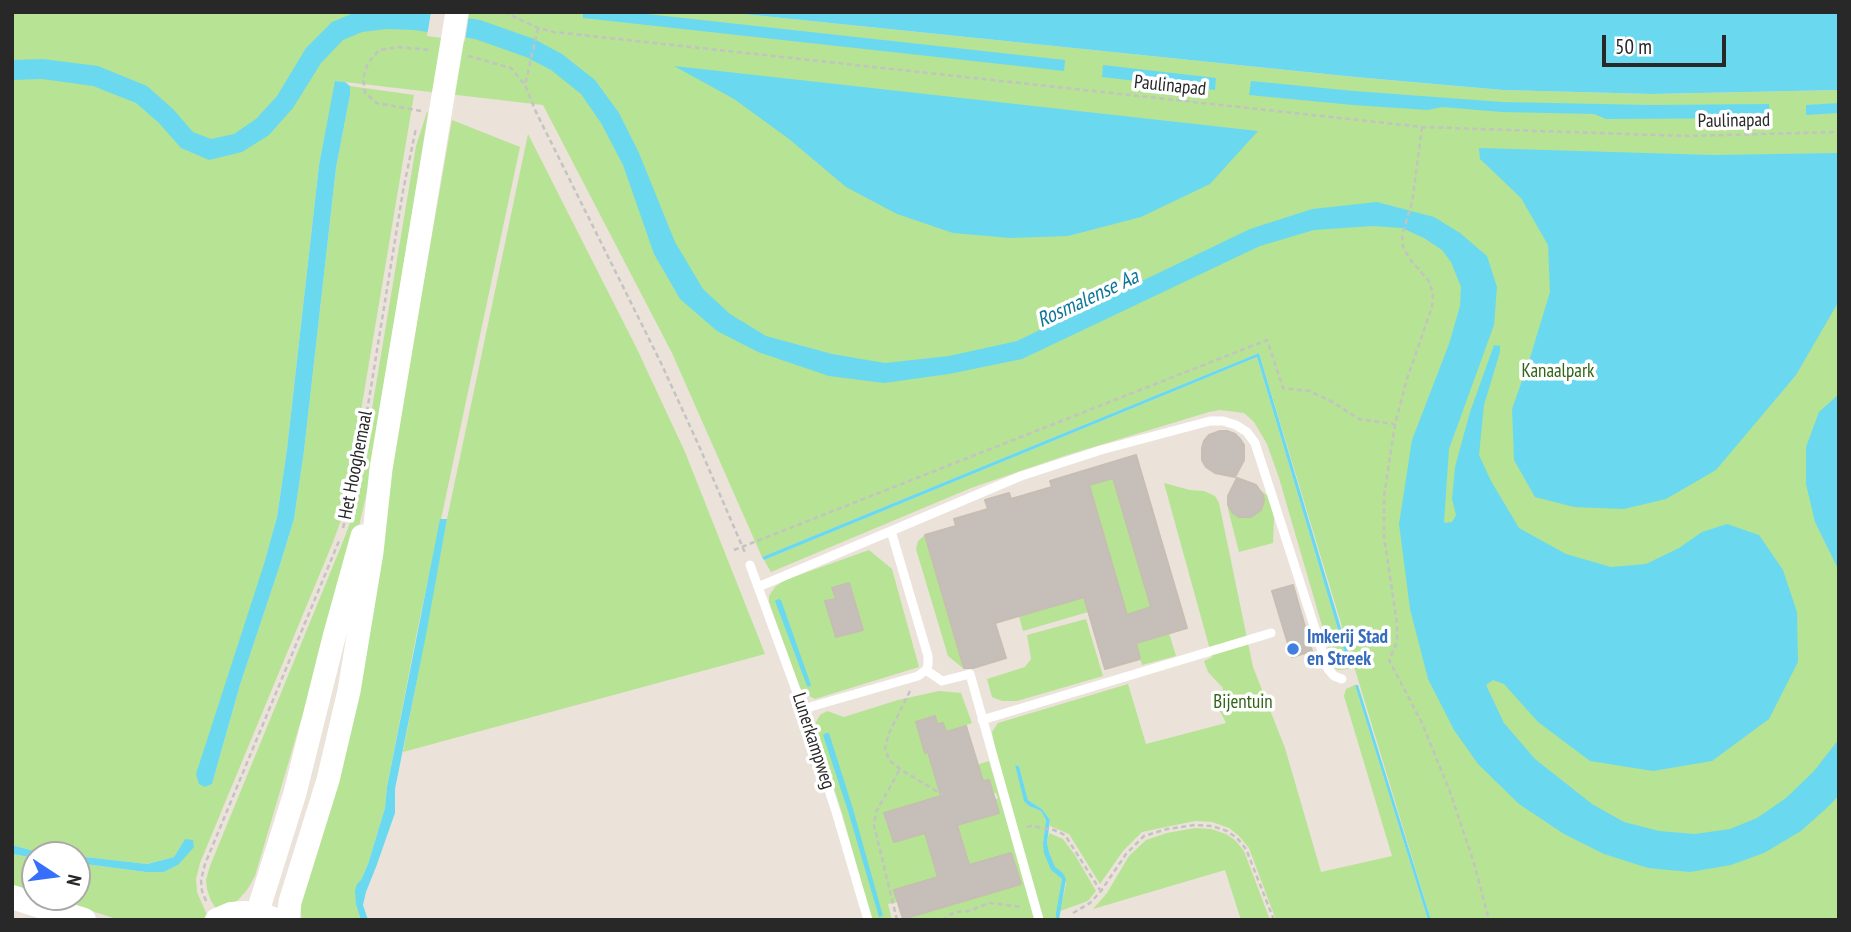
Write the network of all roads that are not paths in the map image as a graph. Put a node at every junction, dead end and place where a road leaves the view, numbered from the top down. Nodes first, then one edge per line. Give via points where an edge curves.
1 (457, 12) edge
2 (381, 469) junction
3 (891, 531) junction
4 (750, 565) road end
5 (758, 587) junction
6 (1271, 633) dead end
7 (922, 673) junction
8 (1342, 679) dead end
9 (803, 709) junction
10 (982, 720) junction
11 (12, 897) edge
12 (250, 916) edge
13 (84, 920) edge
14 (867, 920) edge
15 (1039, 920) edge

1 - 2 street, Het Hooghemaal
2 - 12 street, Het Hooghemaal via 278,845 281,869
2 - 12 street, Het Hooghemaal via 349,691 328,780 290,902
3 - 5 lane
3 - 7 lane via 928,656
3 - 8 lane via 1021,477 1101,450 1210,421 1236,425 1255,443 1328,669
4 - 5 lane, Lunerkampweg
5 - 9 lane, Lunerkampweg
6 - 10 lane
7 - 9 lane
7 - 10 lane via 942,681 970,674
9 - 14 lane, Lunerkampweg
10 - 15 lane
11 - 13 main road

